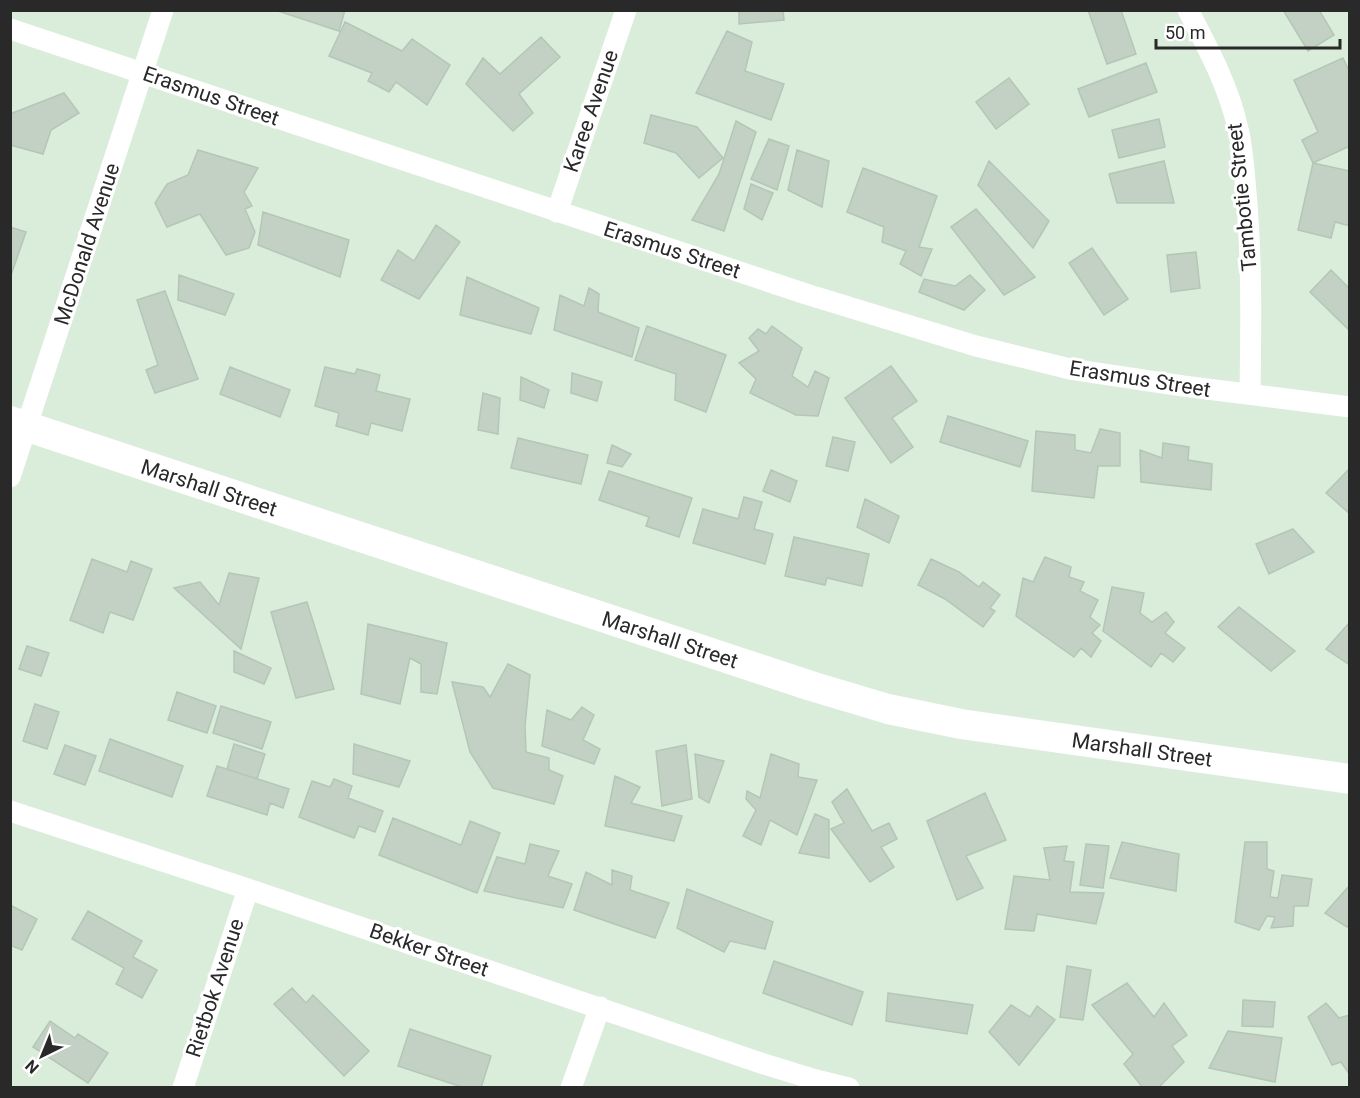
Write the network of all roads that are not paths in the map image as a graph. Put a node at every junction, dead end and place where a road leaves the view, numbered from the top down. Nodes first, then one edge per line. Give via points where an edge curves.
1 (163, 10) edge
2 (626, 10) edge
3 (1188, 10) edge
4 (10, 29) edge
5 (143, 73) junction
6 (557, 212) junction
7 (1250, 394) junction
8 (1350, 407) edge
9 (19, 424) edge
10 (10, 477) edge
11 (1350, 779) edge
12 (10, 811) edge
13 (248, 889) junction
14 (600, 1007) junction
15 (183, 1088) edge
16 (572, 1088) edge
17 (849, 1088) edge

1 - 5 street, McDonald Avenue
2 - 6 street, Karee Avenue
3 - 7 street, Tambotie Street via 1212,55 1238,129 1250,238
4 - 5 street, Erasmus Street
5 - 6 street, Erasmus Street
5 - 9 street, McDonald Avenue
6 - 7 street, Erasmus Street via 976,346 1070,369
7 - 8 street, Erasmus Street
9 - 10 street, McDonald Avenue
9 - 11 street, Marshall Street via 888,709 1031,735
12 - 13 street, Bekker Street
13 - 14 street, Bekker Street
13 - 15 street, Rietbok Avenue
14 - 16 street
14 - 17 street, Bekker Street via 764,1064

